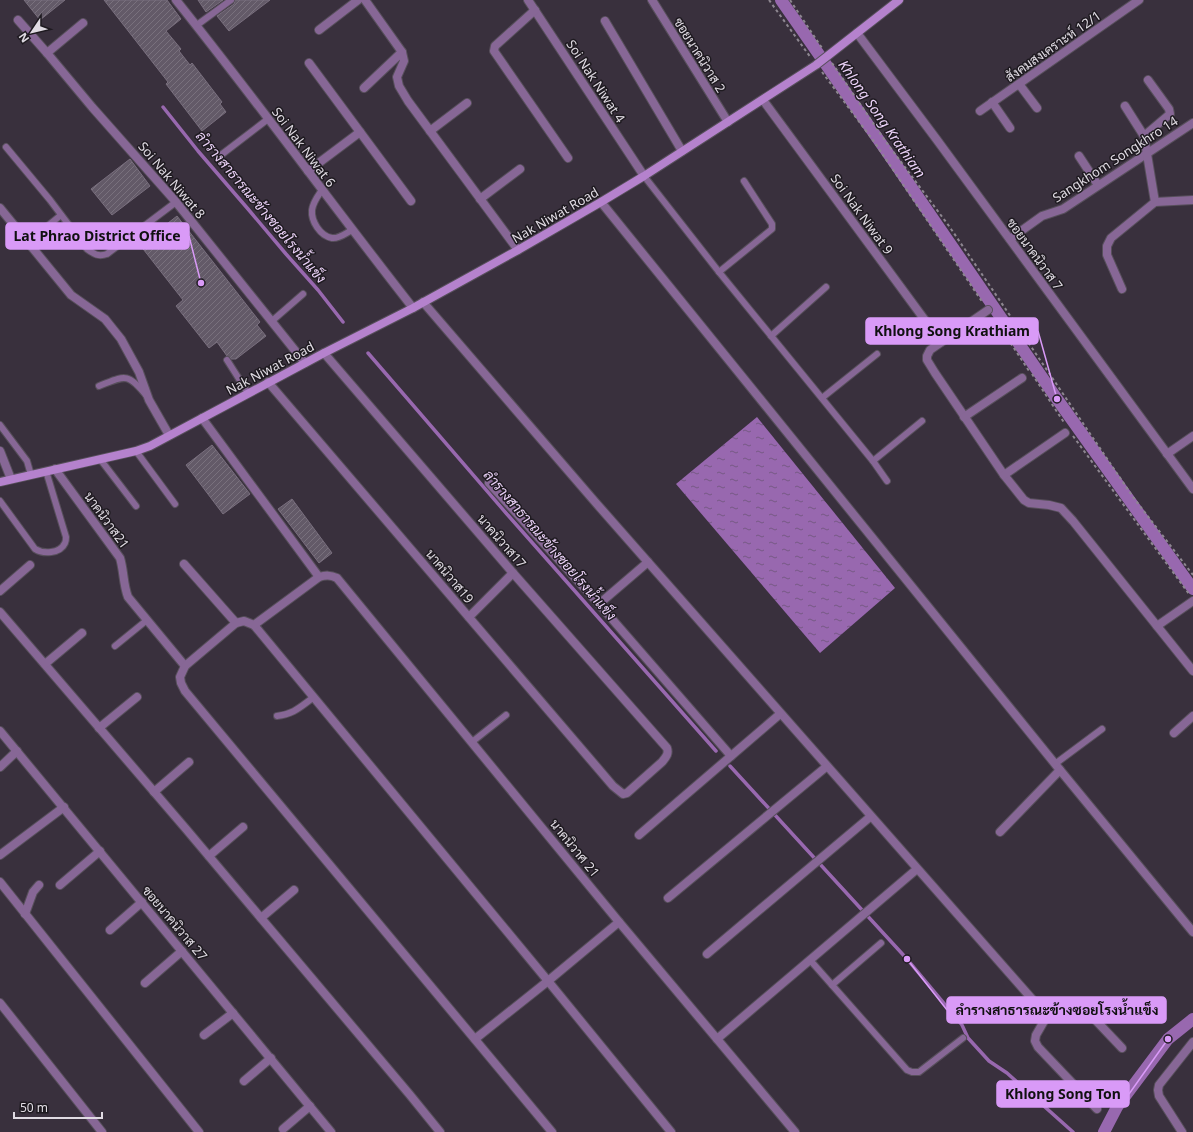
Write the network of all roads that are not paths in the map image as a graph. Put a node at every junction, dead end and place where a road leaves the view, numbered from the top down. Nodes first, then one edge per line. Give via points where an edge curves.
1 (176, 0) edge
2 (231, 0) edge
3 (358, 0) edge
4 (365, 0) edge
5 (528, 0) edge
6 (652, 0) edge
7 (899, 0) edge
8 (1137, 1) edge
9 (535, 10) junction
10 (18, 20) dead end
11 (605, 21) dead end
12 (83, 23) dead end
13 (197, 26) junction
14 (319, 30) dead end
15 (857, 33) junction
16 (402, 52) junction
17 (47, 53) junction
18 (309, 63) dead end
19 (1148, 80) dead end
20 (1019, 84) junction
21 (364, 88) dead end
22 (763, 100) junction
23 (992, 102) junction
24 (467, 103) dead end
25 (1125, 106) dead end
26 (1037, 108) dead end
27 (980, 111) dead end
28 (268, 119) junction
29 (728, 122) junction
30 (1193, 123) edge
31 (1010, 128) dead end
32 (430, 131) junction
33 (360, 132) junction
34 (1144, 136) junction
35 (6, 147) dead end
36 (682, 152) junction
37 (1147, 153) junction
38 (221, 155) dead end
39 (1079, 156) dead end
40 (568, 158) dead end
41 (520, 169) dead end
42 (308, 171) junction
43 (644, 176) junction
44 (744, 181) dead end
45 (1098, 185) junction
46 (322, 190) junction
47 (480, 199) junction
48 (1193, 200) edge
49 (411, 201) dead end
50 (176, 202) junction
51 (601, 202) junction
52 (1154, 202) junction
53 (0, 208) edge
54 (61, 215) junction
55 (352, 230) junction
56 (1010, 239) junction
57 (28, 242) junction
58 (518, 250) junction
59 (719, 272) junction
60 (826, 287) dead end
61 (1122, 289) dead end
62 (303, 294) dead end
63 (423, 302) junction
64 (413, 308) junction
65 (988, 310) road end
66 (272, 321) junction
67 (771, 336) junction
68 (941, 342) junction
69 (324, 353) junction
70 (877, 354) dead end
71 (227, 360) dead end
72 (305, 363) junction
73 (1022, 378) dead end
74 (268, 382) junction
75 (99, 386) dead end
76 (248, 393) junction
77 (822, 398) junction
78 (149, 400) junction
79 (964, 417) junction
80 (202, 418) junction
81 (922, 421) dead end
82 (0, 425) edge
83 (1067, 432) road end
84 (169, 435) junction
85 (1193, 436) edge
86 (0, 451) edge
87 (136, 451) junction
88 (1167, 454) junction
89 (100, 459) junction
90 (873, 461) junction
91 (55, 469) junction
92 (46, 471) junction
93 (1004, 474) junction
94 (31, 475) junction
95 (11, 479) junction
96 (888, 481) dead end
97 (0, 482) edge
98 (489, 483) dead end
99 (1193, 489) edge
100 (0, 501) edge
101 (175, 504) dead end
102 (136, 506) dead end
103 (648, 562) junction
104 (184, 564) dead end
105 (30, 566) dead end
106 (514, 573) junction
107 (318, 578) junction
108 (0, 591) edge
109 (1193, 600) edge
110 (599, 604) junction
111 (0, 612) edge
112 (468, 617) junction
113 (147, 620) junction
114 (236, 623) junction
115 (254, 625) junction
116 (1157, 626) junction
117 (82, 633) dead end
118 (115, 646) dead end
119 (45, 664) junction
120 (185, 666) junction
121 (1193, 671) edge
122 (137, 697) dead end
123 (314, 697) junction
124 (780, 714) junction
125 (506, 715) dead end
126 (277, 716) dead end
127 (1193, 716) edge
128 (99, 728) junction
129 (1102, 729) dead end
130 (0, 731) edge
131 (1174, 733) dead end
132 (472, 742) junction
133 (17, 751) junction
134 (731, 756) junction
135 (189, 762) dead end
136 (0, 767) edge
137 (826, 767) junction
138 (1058, 767) junction
139 (613, 786) joint
140 (154, 792) junction
141 (64, 807) junction
142 (870, 816) junction
143 (243, 827) dead end
144 (1000, 832) dead end
145 (639, 835) dead end
146 (100, 851) junction
147 (0, 855) edge
148 (209, 856) junction
149 (917, 868) junction
150 (0, 882) edge
151 (60, 885) dead end
152 (39, 886) dead end
153 (294, 890) dead end
154 (668, 898) dead end
155 (142, 902) junction
156 (25, 914) junction
157 (261, 918) junction
158 (619, 922) junction
159 (110, 930) dead end
160 (1193, 932) edge
161 (881, 943) dead end
162 (182, 951) junction
163 (707, 954) dead end
164 (810, 960) junction
165 (548, 981) junction
166 (145, 983) dead end
167 (832, 985) junction
168 (0, 1003) edge
169 (233, 1013) junction
170 (1047, 1016) junction
171 (204, 1036) dead end
172 (963, 1038) dead end
173 (475, 1039) junction
174 (717, 1039) junction
175 (1193, 1042) edge
176 (1122, 1048) dead end
177 (270, 1058) junction
178 (244, 1081) dead end
179 (310, 1106) junction
180 (1097, 1109) dead end
181 (284, 1129) dead end
182 (102, 1132) edge
183 (199, 1132) edge
184 (331, 1132) edge
185 (440, 1132) edge
186 (552, 1132) edge
187 (671, 1132) edge
188 (795, 1132) edge
189 (1182, 1132) edge

1 - 13 street, Soi Nak Niwat 6
2 - 13 lane
3 - 14 street
4 - 16 street
5 - 9 street, Soi Nak Niwat 4
6 - 29 street, ซอยนาคนิวาส 2
7 - 15 main road, Nak Niwat Road
8 - 20 street, สังคมสงเคราะห์ 12/1
9 - 40 street via 495,46 494,51
9 - 43 street, Soi Nak Niwat 4
10 - 17 street, Soi Nak Niwat 8
11 - 36 street
12 - 17 street
13 - 28 street, Soi Nak Niwat 6
15 - 22 main road, Nak Niwat Road via 816,65
15 - 56 street, ซอยนาคนิวาส 7
16 - 21 street
16 - 32 street via 404,61 397,77 399,86
17 - 50 street, Soi Nak Niwat 8
18 - 33 street
19 - 34 street via 1170,109 1170,114
20 - 23 street, สังคมสงเคราะห์ 12/1
20 - 26 street
22 - 29 main road, Nak Niwat Road
22 - 68 street, Soi Nak Niwat 9
23 - 27 street, สังคมสงเคราะห์ 12/1
23 - 31 street
24 - 32 street
25 - 34 street
28 - 38 lane
28 - 42 street, Soi Nak Niwat 6
29 - 36 main road, Nak Niwat Road
30 - 37 street, Sangkhom Songkhro 14
32 - 47 street
33 - 42 street
33 - 49 street
34 - 37 street
35 - 54 lane
36 - 43 main road, Nak Niwat Road
37 - 45 street, Sangkhom Songkhro 14
37 - 52 street
39 - 45 street
41 - 47 street
42 - 46 street, Soi Nak Niwat 6
43 - 51 main road, Nak Niwat Road
43 - 59 lane
44 - 59 lane via 772,224 772,229
45 - 56 street, Sangkhom Songkhro 14 via 1063,209 1042,216
46 - 55 street, Soi Nak Niwat 6
46 - 55 lane via 312,210 316,226 324,235 332,238
47 - 58 street
48 - 52 street
50 - 54 lane via 101,256 87,249
50 - 66 street, Soi Nak Niwat 8
51 - 58 main road, Nak Niwat Road
51 - 138 street
52 - 61 street via 1111,238 1107,246 1107,255
53 - 57 street
54 - 57 lane
55 - 64 street, Soi Nak Niwat 6
56 - 88 street, ซอยนาคนิวาส 7
57 - 78 street via 71,295 105,319 121,340 139,372
58 - 63 main road, Nak Niwat Road
59 - 67 lane
60 - 67 lane
62 - 66 lane
63 - 64 main road, Nak Niwat Road
63 - 103 street
64 - 69 main road, Nak Niwat Road
65 - 68 street
66 - 72 street, Soi Nak Niwat 8
67 - 77 lane
68 - 79 street via 930,350 927,360
69 - 72 main road, Nak Niwat Road
69 - 106 street, นาคนิวาส17
70 - 77 lane
71 - 76 lane
72 - 74 main road, Nak Niwat Road
73 - 79 street
74 - 76 main road, Nak Niwat Road
74 - 112 street, นาคนิวาส19
75 - 78 lane via 125,378 136,383
76 - 80 main road, Nak Niwat Road
77 - 90 lane
78 - 84 street
79 - 93 street
80 - 84 main road, Nak Niwat Road
80 - 107 street
81 - 90 lane
82 - 94 lane via 27,461
83 - 93 street
84 - 87 main road, Nak Niwat Road
85 - 88 street
86 - 95 street
87 - 89 main road, Nak Niwat Road
87 - 101 lane
88 - 99 street, ซอยนาคนิวาส 7
89 - 91 main road, Nak Niwat Road
89 - 102 lane
90 - 96 lane
91 - 92 main road, Nak Niwat Road
91 - 113 street, นาคนิวาส21 via 116,551 120,558 124,588 128,597
92 - 94 main road, Nak Niwat Road
92 - 100 lane via 66,537 61,548 45,553 35,549
93 - 116 street via 1029,503 1061,508
94 - 95 main road, Nak Niwat Road
95 - 97 main road, Nak Niwat Road
98 - 110 street
103 - 110 street
103 - 124 street
104 - 114 street
105 - 108 street
106 - 112 street
106 - 139 street, นาคนิวาส17 via 664,744 668,752 662,762 626,793 622,794
107 - 115 street
107 - 132 street, นาคนิวาศ 21 via 325,575 337,578
109 - 116 street
110 - 134 street
111 - 119 street
112 - 139 street, นาคนิวาส19
113 - 118 lane
113 - 120 street, นาคนิวาส21
114 - 115 street via 244,621
114 - 120 street
115 - 123 street
116 - 121 street
117 - 119 street
119 - 128 street
120 - 173 street via 180,677 185,691
122 - 128 street
123 - 126 lane via 293,712
123 - 165 street
124 - 134 street
124 - 137 street
125 - 132 lane
127 - 131 street
128 - 140 street
129 - 138 lane
130 - 133 street, ซอยนาคนิวาส 27
132 - 158 street, นาคนิวาศ 21
133 - 136 street
133 - 141 street, ซอยนาคนิวาส 27
134 - 145 street
135 - 140 street
137 - 142 street
137 - 154 street
138 - 144 street
138 - 160 street
140 - 148 street
141 - 146 street, ซอยนาคนิวาส 27
141 - 147 street
142 - 149 street
142 - 163 street
143 - 148 street
146 - 151 street
146 - 155 street, ซอยนาคนิวาส 27
148 - 157 street
149 - 164 street
149 - 170 street
150 - 156 street
152 - 156 street via 33,892
153 - 157 street
155 - 159 street
155 - 162 street, ซอยนาคนิวาส 27
156 - 183 street
157 - 185 street
158 - 165 street
158 - 174 street, นาคนิวาศ 21
161 - 167 lane
162 - 166 street
162 - 169 street, ซอยนาคนิวาส 27
164 - 167 lane
164 - 174 street
165 - 173 street
165 - 187 street
167 - 172 lane via 907,1070 919,1072
168 - 182 street
169 - 171 street
169 - 177 street, ซอยนาคนิวาส 27
170 - 176 street via 1075,1006 1085,1009
170 - 180 street via 1036,1035 1038,1047
173 - 186 street
174 - 188 street, นาคนิวาศ 21
175 - 189 street via 1159,1085 1158,1090 1159,1096
177 - 178 street
177 - 179 street, ซอยนาคนิวาส 27
179 - 181 street
179 - 184 street, ซอยนาคนิวาส 27

